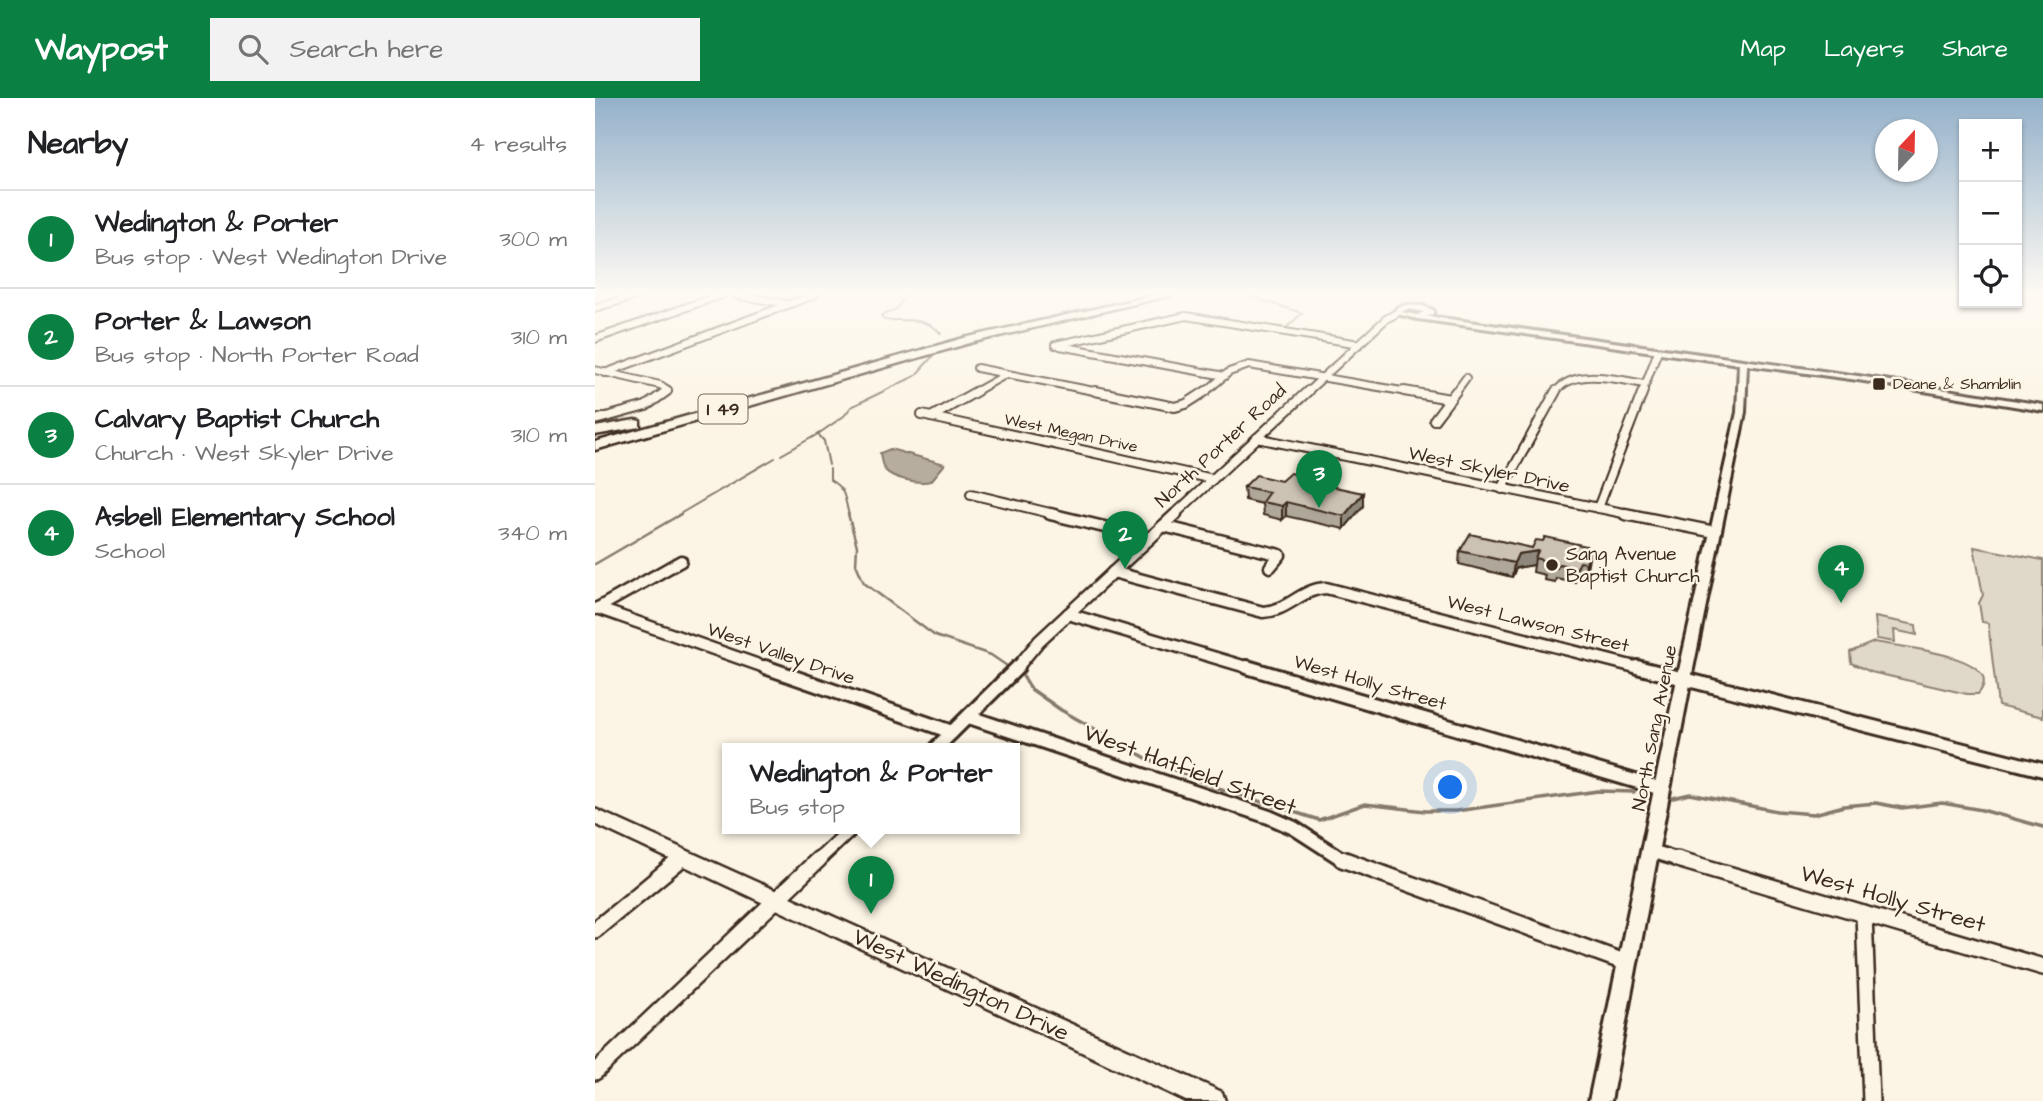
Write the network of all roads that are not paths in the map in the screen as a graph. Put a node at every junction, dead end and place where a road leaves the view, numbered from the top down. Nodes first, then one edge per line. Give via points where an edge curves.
1 (688, 342) edge
2 (938, 342) edge
3 (966, 342) edge
4 (1069, 342) edge
5 (1346, 342) edge
6 (1362, 342) edge
7 (1589, 342) edge
8 (1360, 344) junction
9 (1658, 351) junction
10 (1743, 362) junction
11 (977, 368) dead end
12 (595, 370) edge
13 (605, 373) junction
14 (850, 373) junction
15 (1007, 374) junction
16 (1225, 376) junction
17 (1324, 377) junction
18 (1466, 378) dead end
19 (1645, 384) junction
20 (1450, 399) junction
21 (2043, 408) edge
22 (659, 419) junction
23 (595, 420) edge
24 (1434, 421) dead end
25 (595, 431) edge
26 (595, 437) edge
27 (1257, 438) junction
28 (595, 446) edge
29 (595, 453) edge
30 (1213, 479) junction
31 (1502, 489) junction
32 (971, 494) dead end
33 (1598, 508) junction
34 (1163, 526) junction
35 (1715, 532) junction
36 (1150, 538) junction
37 (681, 561) dead end
38 (1270, 566) dead end
39 (1113, 572) junction
40 (596, 609) edge
41 (1067, 614) junction
42 (1683, 679) junction
43 (969, 716) junction
44 (952, 733) junction
45 (941, 743) edge
46 (2043, 770) edge
47 (1662, 789) junction
48 (595, 816) edge
49 (846, 834) edge
50 (1650, 850) junction
51 (684, 857) junction
52 (777, 900) junction
53 (1864, 914) junction
54 (595, 930) edge
55 (1627, 963) junction
56 (2043, 967) edge
57 (595, 1072) edge
58 (1213, 1101) edge
59 (1600, 1101) edge
60 (1871, 1101) edge

1 - 13 street
2 - 22 highway, I 49
3 - 14 highway, I 49
4 - 16 street via 1055,345
5 - 8 street
6 - 8 street, North Porter Road
7 - 9 street
8 - 17 street, North Porter Road
9 - 10 street
9 - 19 street
10 - 21 street
10 - 35 street, North Sang Avenue via 1742,402
11 - 15 street
12 - 13 street
13 - 23 street via 669,390 648,404
14 - 28 highway, I 49
14 - 29 highway
15 - 16 street via 1180,407
15 - 30 street, West Megan Drive via 927,416
16 - 17 street via 1243,366
17 - 20 street
17 - 27 street, North Porter Road
18 - 20 street
19 - 31 street via 1602,378 1565,382 1557,388
19 - 33 street
20 - 24 street
22 - 25 highway
22 - 26 highway, I 49
27 - 30 street, North Porter Road
27 - 31 street, West Skyler Drive
30 - 34 street, North Porter Road
31 - 33 street, West Skyler Drive
32 - 36 street
33 - 35 street, West Skyler Drive
34 - 36 street, North Porter Road
34 - 38 street via 1283,551
35 - 42 street, North Sang Avenue
36 - 39 street, North Porter Road
37 - 40 street
39 - 41 street, North Porter Road
39 - 42 street, West Lawson Street via 1263,612 1277,613 1302,591 1326,588
40 - 44 street, West Valley Drive
41 - 43 street, North Porter Road
41 - 47 street, West Holly Street
42 - 46 street, West Lawson Street
42 - 47 street, North Sang Avenue
43 - 44 street, North Porter Road
43 - 55 street, West Hatfield Street via 1269,817 1348,863
44 - 45 street, North Porter Road
47 - 50 street, North Sang Avenue
48 - 51 main road, West Wedington Drive
49 - 52 street
50 - 53 street, West Holly Street
50 - 55 street, North Sang Avenue
51 - 52 main road, West Wedington Drive
51 - 54 street
52 - 57 street
52 - 58 main road, West Wedington Drive
53 - 56 street, West Holly Street
53 - 60 street
55 - 59 street, North Sang Avenue

